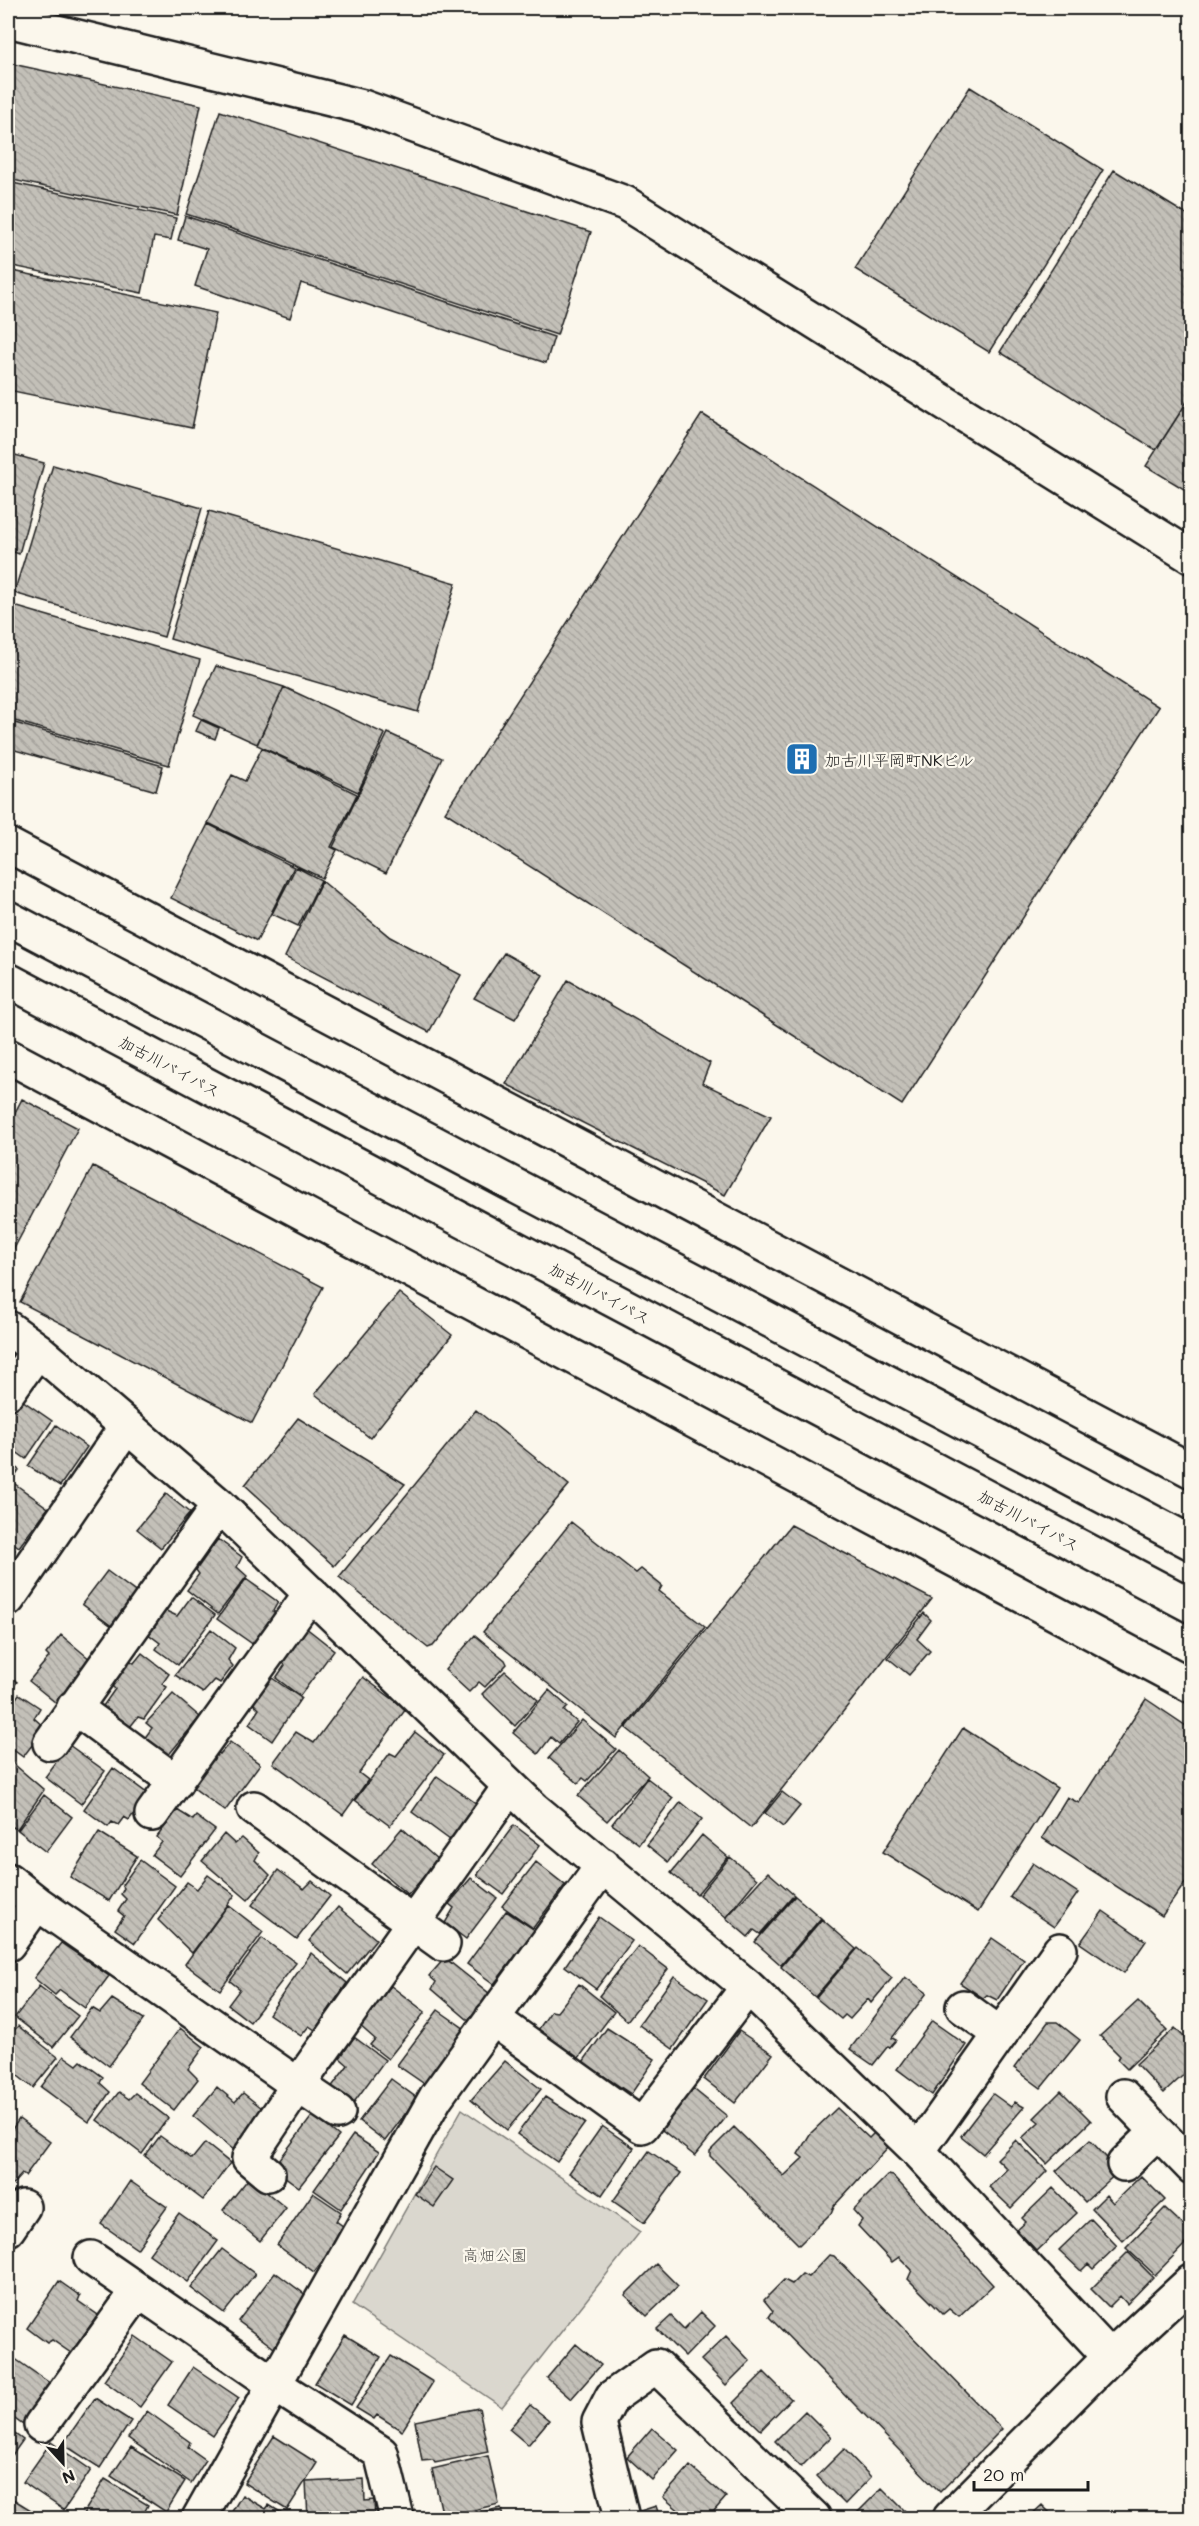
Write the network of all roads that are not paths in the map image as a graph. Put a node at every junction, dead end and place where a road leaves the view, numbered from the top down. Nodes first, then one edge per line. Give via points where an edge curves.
1 (8, 20) edge
2 (1191, 557) edge
3 (8, 846) edge
4 (8, 918) edge
5 (8, 980) edge
6 (8, 1056) edge
7 (8, 1328) edge
8 (38, 1350) junction
9 (8, 1392) edge
10 (126, 1427) junction
11 (1191, 1471) edge
12 (219, 1505) junction
13 (1191, 1543) edge
14 (311, 1593) junction
15 (8, 1599) edge
16 (1191, 1606) edge
17 (1191, 1686) edge
18 (74, 1707) junction
19 (50, 1743) dead end
20 (176, 1782) junction
21 (510, 1785) junction
22 (254, 1808) dead end
23 (152, 1814) dead end
24 (603, 1865) junction
25 (8, 1880) edge
26 (37, 1903) junction
27 (412, 1923) junction
28 (8, 1944) edge
29 (443, 1944) dead end
30 (1060, 1950) dead end
31 (748, 1987) junction
32 (963, 2007) dead end
33 (492, 2018) junction
34 (1000, 2034) junction
35 (298, 2085) junction
36 (1123, 2096) dead end
37 (338, 2112) dead end
38 (1157, 2132) junction
39 (918, 2151) junction
40 (1124, 2164) dead end
41 (1191, 2167) edge
42 (268, 2174) dead end
43 (91, 2258) dead end
44 (1191, 2281) edge
45 (138, 2291) junction
46 (1110, 2357) junction
47 (274, 2384) junction
48 (41, 2425) dead end
49 (200, 2518) edge
50 (397, 2518) edge
51 (622, 2518) edge
52 (814, 2518) edge
53 (950, 2518) edge

1 - 2 main road via 363,106 625,203
3 - 11 main road
4 - 13 main road
5 - 16 main road, 加古川バイパス
6 - 17 main road
7 - 8 main road
8 - 9 main road
8 - 10 main road
10 - 12 main road
10 - 15 main road
12 - 14 main road
12 - 18 main road
14 - 20 main road
14 - 21 main road
18 - 19 main road
18 - 20 main road
20 - 23 main road
21 - 24 main road
21 - 27 main road
22 - 27 main road
24 - 31 main road
24 - 33 main road
25 - 26 main road
26 - 28 main road
26 - 35 main road
27 - 29 main road
27 - 35 main road
30 - 34 main road
31 - 33 main road via 642,2126
31 - 39 main road
32 - 34 main road
33 - 47 main road via 436,2097
34 - 39 main road
35 - 37 main road
35 - 42 main road via 249,2158
36 - 38 main road
38 - 40 main road
38 - 41 main road
39 - 46 main road
43 - 45 main road
44 - 46 main road
45 - 47 main road
45 - 48 main road
46 - 53 main road
47 - 49 main road
47 - 50 main road via 381,2453
51 - 52 main road via 599,2422 612,2397 656,2366

